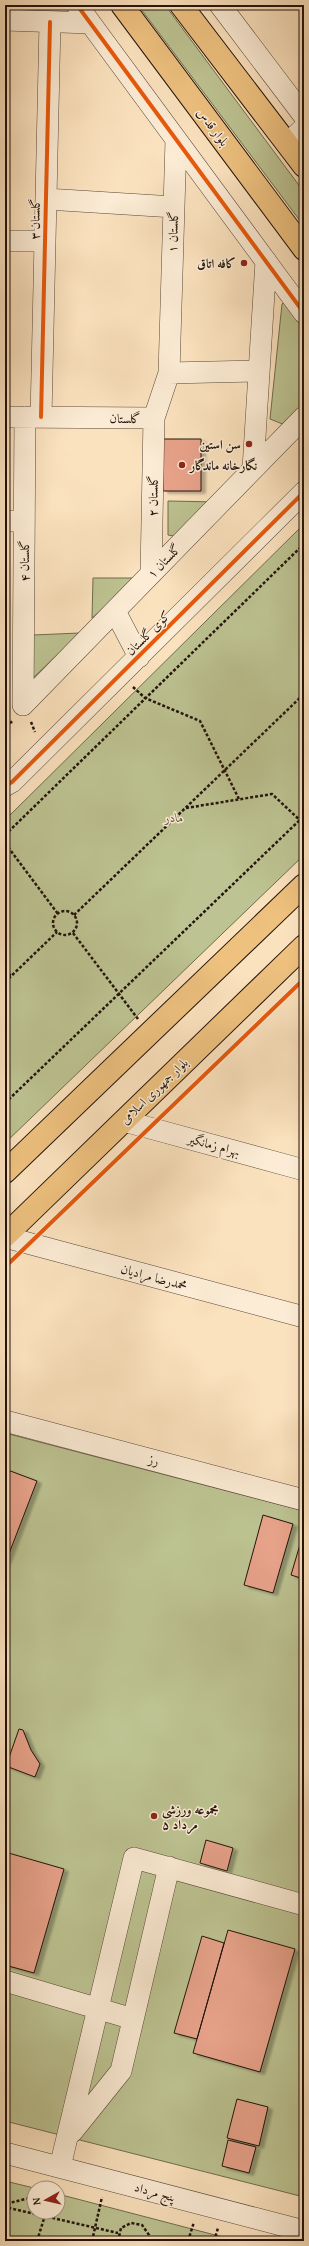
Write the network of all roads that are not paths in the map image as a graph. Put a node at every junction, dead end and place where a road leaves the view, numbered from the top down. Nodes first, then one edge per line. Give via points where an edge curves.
1 (77, 5) edge
2 (122, 5) edge
3 (181, 5) edge
4 (220, 5) edge
5 (240, 5) edge
6 (5, 20) edge
7 (50, 22) junction
8 (90, 23) junction
9 (240, 31) junction
10 (304, 116) edge
11 (304, 128) edge
12 (176, 140) junction
13 (288, 144) junction
14 (304, 166) edge
15 (46, 199) junction
16 (174, 207) junction
17 (5, 241) edge
18 (45, 241) junction
19 (304, 249) edge
20 (266, 261) junction
21 (304, 313) edge
22 (259, 372) junction
23 (169, 373) junction
24 (304, 416) edge
25 (23, 417) edge
26 (154, 418) junction
27 (253, 469) junction
28 (304, 492) edge
29 (15, 521) edge
30 (151, 574) junction
31 (115, 611) junction
32 (139, 657) junction
33 (24, 705) joint
34 (5, 786) edge
35 (304, 885) edge
36 (304, 946) edge
37 (124, 1121) junction
38 (301, 1165) edge
39 (5, 1172) edge
40 (5, 1236) edge
41 (304, 1317) edge
42 (5, 1421) edge
43 (304, 1500) edge
44 (169, 1867) junction
45 (304, 1905) edge
46 (5, 1981) edge
47 (98, 2009) junction
48 (133, 2020) junction
49 (68, 2137) junction
50 (5, 2153) edge
51 (60, 2167) junction
52 (304, 2231) edge

1 - 8 street
2 - 19 main road, بلوار قدس
3 - 13 main road
4 - 9 street
5 - 9 street
6 - 7 street
7 - 8 street
7 - 15 street, گلستان ۳
8 - 12 street
9 - 10 street
11 - 13 street
12 - 16 street, گلستان ۱
12 - 20 street
13 - 14 main road
15 - 16 street
15 - 18 street, گلستان ۳
16 - 23 street, گلستان ۱
17 - 18 street
18 - 25 street, گلستان ۳
20 - 21 street
20 - 22 street
22 - 23 street
22 - 27 street
23 - 26 street, گلستان
24 - 27 street, گلستان ۱
25 - 26 street, گلستان
25 - 29 street, گلستان ۴
26 - 30 street, گلستان ۲
27 - 30 street, گلستان ۱
28 - 32 street, کوی گلستان
29 - 33 street, گلستان ۴
30 - 31 street, گلستان ۱
31 - 32 street
31 - 33 street, گلستان ۱
32 - 34 street, کوی گلستان
35 - 39 main road
36 - 37 main road, بلوار جمهوری اسلامی
37 - 38 street, بهرام زمانگیر
37 - 40 main road, بلوار جمهوری اسلامی
40 - 41 street, محمدرضا مرادیان
42 - 43 street, رز
44 - 45 street
44 - 47 street via 134,1858
44 - 48 street
46 - 47 street
47 - 48 street
47 - 49 street
48 - 49 street via 121,2071
49 - 51 street
50 - 51 street, پنج مرداد
51 - 52 street, پنج مرداد

